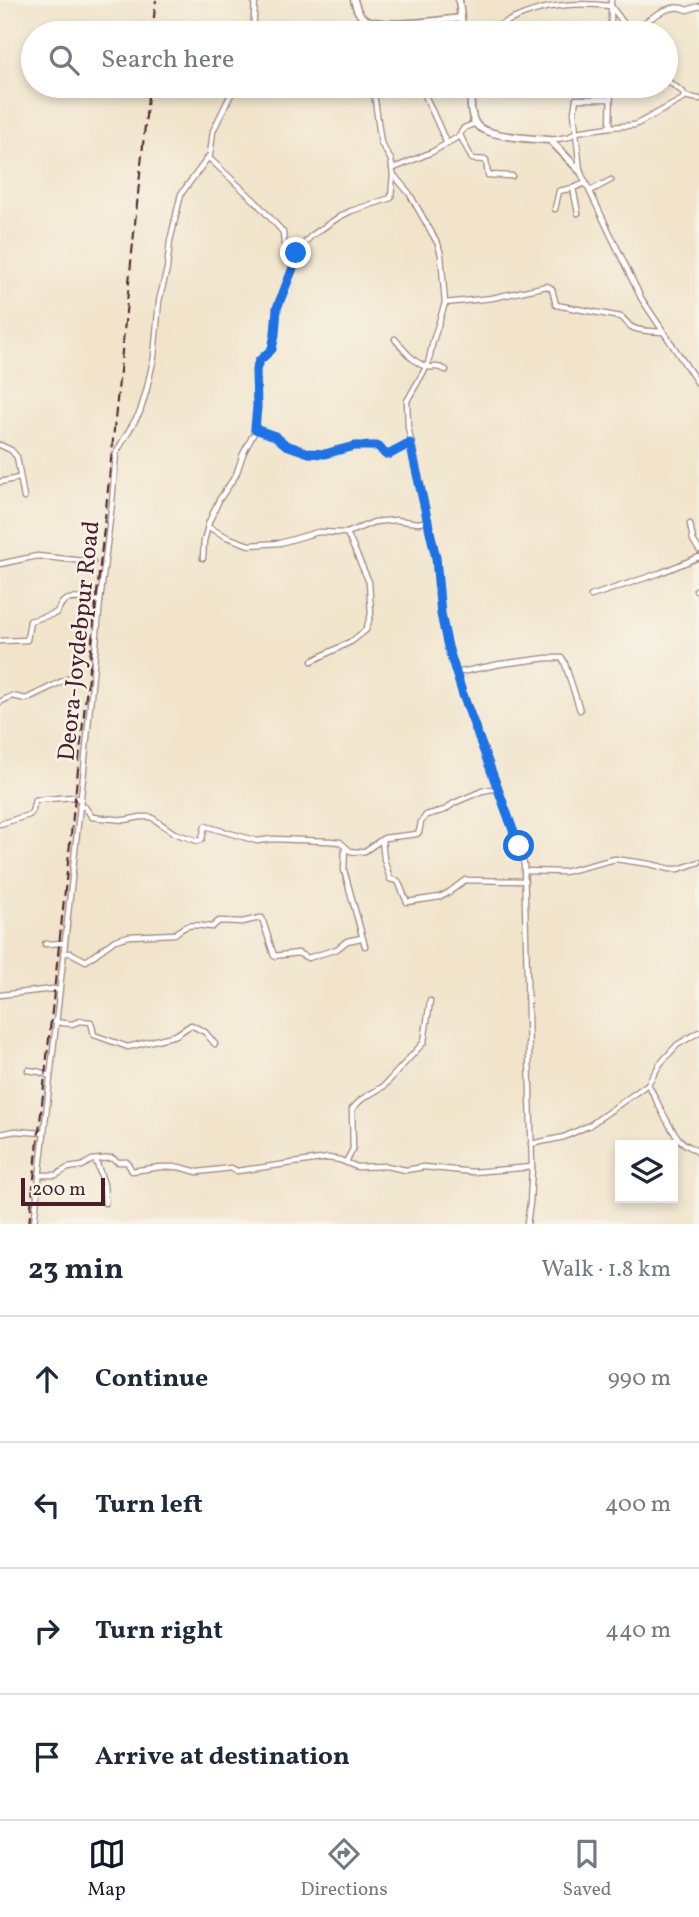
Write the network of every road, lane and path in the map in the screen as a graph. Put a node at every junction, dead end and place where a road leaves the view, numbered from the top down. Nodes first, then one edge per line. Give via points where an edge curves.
1 (255, 0) edge
2 (354, 0) edge
3 (459, 0) edge
4 (611, 3) edge
5 (699, 6) edge
6 (365, 18) junction
7 (461, 18) junction
8 (254, 21) edge
9 (365, 21) edge
10 (373, 21) edge
11 (428, 21) edge
12 (462, 21) edge
13 (506, 21) edge
14 (611, 21) edge
15 (623, 21) edge
16 (648, 21) edge
17 (678, 88) edge
18 (684, 96) junction
19 (229, 98) edge
20 (375, 98) edge
21 (426, 98) edge
22 (471, 98) edge
23 (610, 99) joint
24 (699, 99) edge
25 (475, 123) junction
26 (610, 127) junction
27 (576, 132) junction
28 (460, 135) junction
29 (550, 139) junction
30 (447, 144) junction
31 (208, 157) junction
32 (580, 171) junction
33 (392, 172) junction
34 (512, 176) dead end
35 (611, 180) dead end
36 (586, 183) junction
37 (573, 188) junction
38 (590, 191) junction
39 (555, 209) dead end
40 (578, 213) dead end
41 (296, 253) junction
42 (445, 303) junction
43 (663, 332) junction
44 (395, 339) dead end
45 (426, 367) junction
46 (446, 370) dead end
47 (699, 385) edge
48 (255, 429) junction
49 (410, 443) junction
50 (0, 445) edge
51 (19, 478) junction
52 (0, 482) edge
53 (24, 498) dead end
54 (429, 521) junction
55 (690, 524) dead end
56 (208, 527) junction
57 (347, 533) junction
58 (699, 549) edge
59 (699, 557) edge
60 (203, 558) dead end
61 (93, 562) dead end
62 (0, 564) edge
63 (591, 596) dead end
64 (100, 601) junction
65 (0, 641) edge
66 (312, 661) dead end
67 (456, 673) junction
68 (71, 677) dead end
69 (0, 702) edge
70 (580, 709) dead end
71 (498, 788) junction
72 (80, 799) junction
73 (79, 806) junction
74 (0, 824) edge
75 (382, 840) junction
76 (345, 848) junction
77 (699, 862) edge
78 (524, 871) junction
79 (525, 881) junction
80 (361, 938) junction
81 (64, 943) junction
82 (45, 944) dead end
83 (365, 946) dead end
84 (63, 953) junction
85 (59, 990) junction
86 (0, 995) edge
87 (430, 1000) dead end
88 (55, 1022) junction
89 (699, 1032) edge
90 (215, 1044) dead end
91 (27, 1070) dead end
92 (50, 1076) junction
93 (648, 1084) junction
94 (43, 1133) junction
95 (0, 1134) edge
96 (531, 1144) junction
97 (699, 1153) edge
98 (96, 1161) junction
99 (345, 1162) junction
100 (532, 1167) junction
101 (39, 1175) junction
102 (105, 1203) dead end
103 (34, 1224) edge
104 (527, 1224) edge

1 - 8 street
2 - 6 main road
3 - 7 main road
4 - 13 street via 545,4
4 - 14 street
4 - 15 street
5 - 16 street via 687,10 672,6
6 - 9 street
6 - 10 main road
7 - 11 main road
7 - 12 main road
17 - 18 street
18 - 24 street
18 - 26 street via 635,125
19 - 31 street, Deora-Joydebpur Road via 212,131
20 - 33 street via 381,143
21 - 30 street
22 - 25 main road
23 - 26 street
23 - 27 street via 575,100
25 - 28 street
25 - 29 main road via 487,131
26 - 27 street
27 - 29 street
27 - 32 street
28 - 30 street
28 - 34 street via 472,159 486,160 488,175
29 - 32 main road
30 - 33 street
31 - 41 street via 256,202 283,232 284,244
31 - 64 street, Deora-Joydebpur Road via 181,194 146,392 116,453
32 - 36 street
33 - 41 street via 391,198 339,217
33 - 42 street via 440,248
35 - 38 street
36 - 37 street
36 - 38 street
37 - 39 street via 559,191
37 - 40 street
38 - 43 street via 641,298
41 - 48 street via 277,308 272,349 256,370
42 - 43 street via 547,286 556,305 625,318 632,327
42 - 45 street
43 - 47 street
44 - 45 street
45 - 46 street
45 - 49 street via 407,401
48 - 49 street via 309,453 376,446 390,454
48 - 56 street
49 - 54 street
50 - 51 street via 16,457
51 - 52 street
51 - 53 street
54 - 57 street via 374,522
54 - 67 street via 441,614
55 - 58 street
56 - 57 street via 249,545 280,543 318,532
56 - 60 street
57 - 66 street via 369,582 371,614 366,630
59 - 63 street
61 - 62 street via 37,556
64 - 65 street via 66,601 56,613 30,621 27,640
64 - 72 street, Deora-Joydebpur Road
67 - 70 street via 562,658
67 - 71 street
68 - 69 street via 26,699 12,696
71 - 75 street via 426,815 417,834
71 - 78 street
72 - 73 street, Deora-Joydebpur Road
72 - 74 street via 35,800 29,816
73 - 76 street via 92,817 150,817 174,833 198,841 205,826 257,841 330,841
73 - 81 street, Deora-Joydebpur Road
75 - 76 street via 365,851
75 - 79 street via 390,879 398,881 407,902 440,897 465,880
76 - 80 street via 344,870
77 - 78 street via 670,869 615,859 565,872
78 - 79 street
79 - 96 street
80 - 83 street
80 - 84 street via 308,958 298,953 274,956 260,918 219,921 212,927 183,926 175,934 130,935 86,961
81 - 82 street
81 - 84 street, Deora-Joydebpur Road
84 - 85 street, Deora-Joydebpur Road
85 - 86 street
85 - 88 street, Deora-Joydebpur Road
87 - 99 street via 425,1042 384,1086 352,1109 353,1149
88 - 90 street via 91,1021 94,1035 126,1047 176,1035 191,1025
88 - 92 street, Deora-Joydebpur Road
89 - 93 street via 677,1045
91 - 92 street
92 - 94 street, Deora-Joydebpur Road
93 - 96 street via 590,1125 564,1138
93 - 97 street via 676,1134
94 - 95 street
94 - 101 street, Deora-Joydebpur Road
96 - 100 street
98 - 99 street via 112,1158 126,1162 132,1171 179,1167 198,1172 328,1158
98 - 101 street via 56,1175
98 - 102 street
99 - 100 street via 358,1167 473,1172
100 - 104 street
101 - 103 street, Deora-Joydebpur Road

